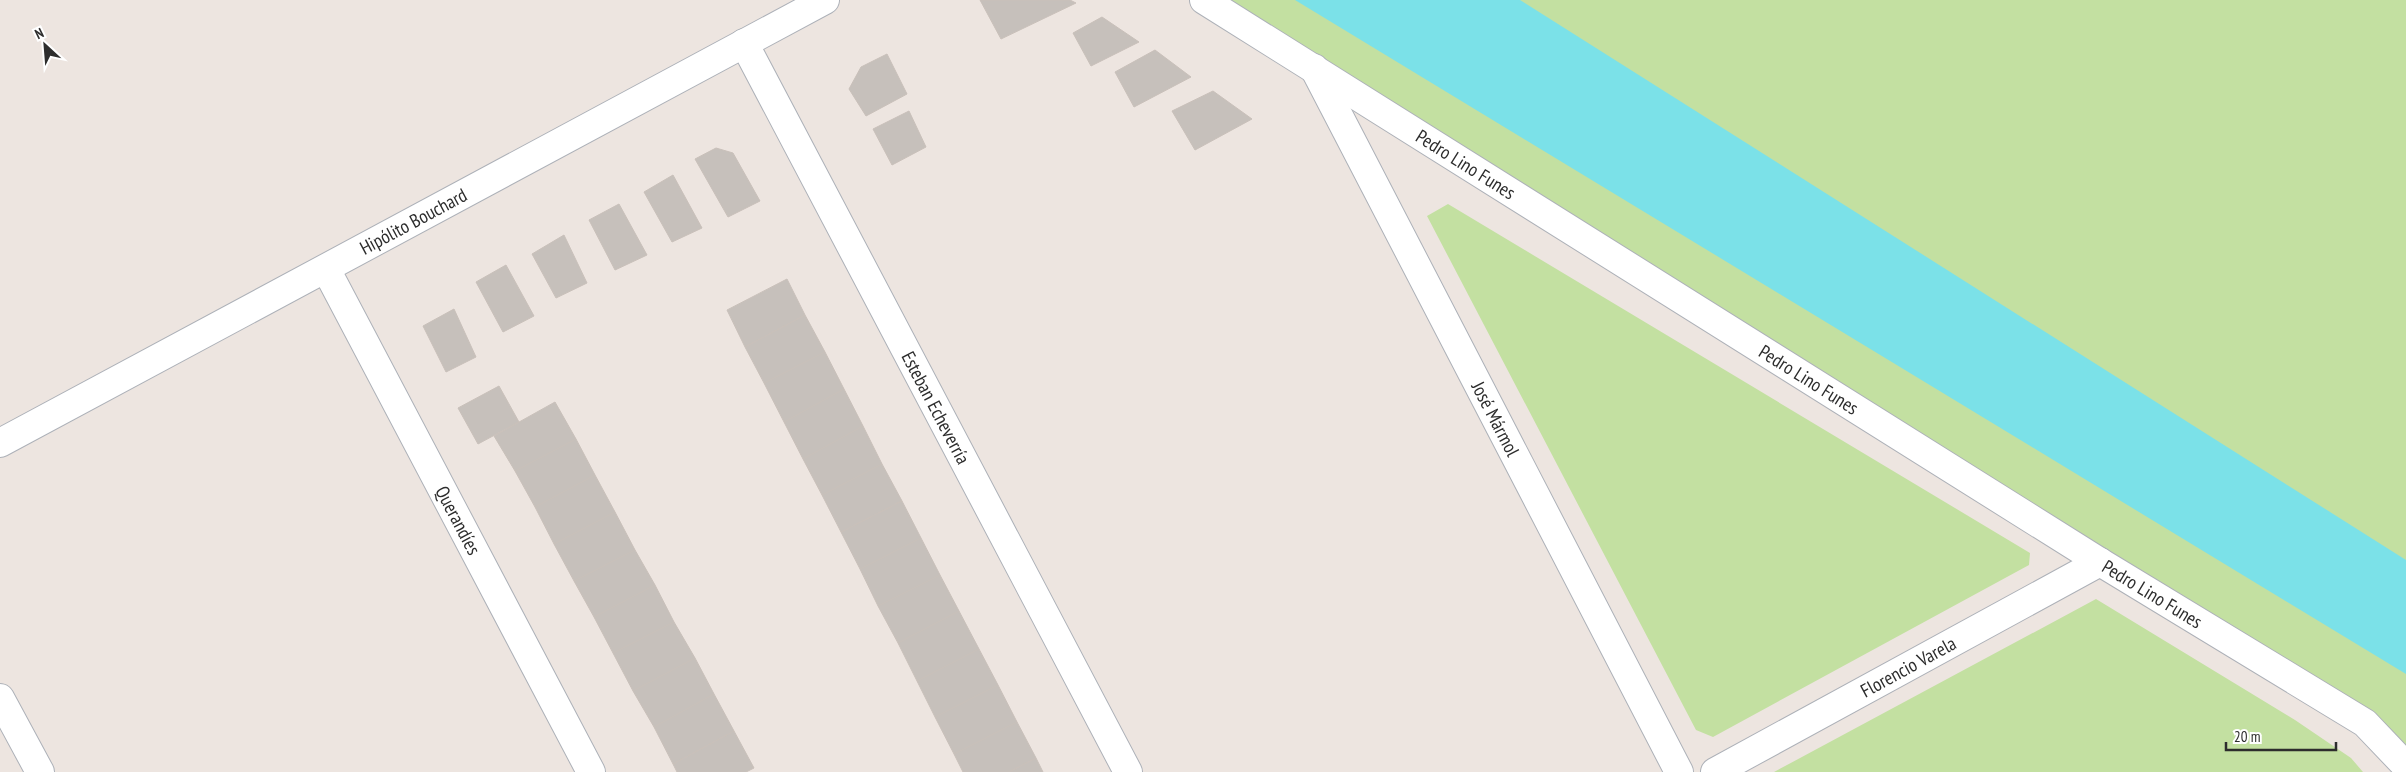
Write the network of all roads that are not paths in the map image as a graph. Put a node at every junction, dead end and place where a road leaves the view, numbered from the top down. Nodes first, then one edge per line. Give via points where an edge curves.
1 (825, 0) edge
2 (1204, 0) edge
3 (744, 43) junction
4 (1313, 66) junction
5 (326, 268) junction
6 (0, 443) edge
7 (2100, 562) junction
8 (0, 698) edge
9 (2406, 766) edge
10 (40, 772) edge
11 (592, 772) edge
12 (1128, 772) edge
13 (1679, 772) edge
14 (1715, 772) edge

1 - 3 street, Hipólito Bouchard
2 - 4 street, Pedro Lino Funes
3 - 5 street, Hipólito Bouchard
3 - 12 street, Esteban Echeverría
4 - 7 street, Pedro Lino Funes
4 - 13 street, José Mármol
5 - 6 street, Hipólito Bouchard
5 - 11 street, Querandíes
7 - 9 street, Pedro Lino Funes via 2365,723
7 - 14 street, Florencio Varela
8 - 10 street

